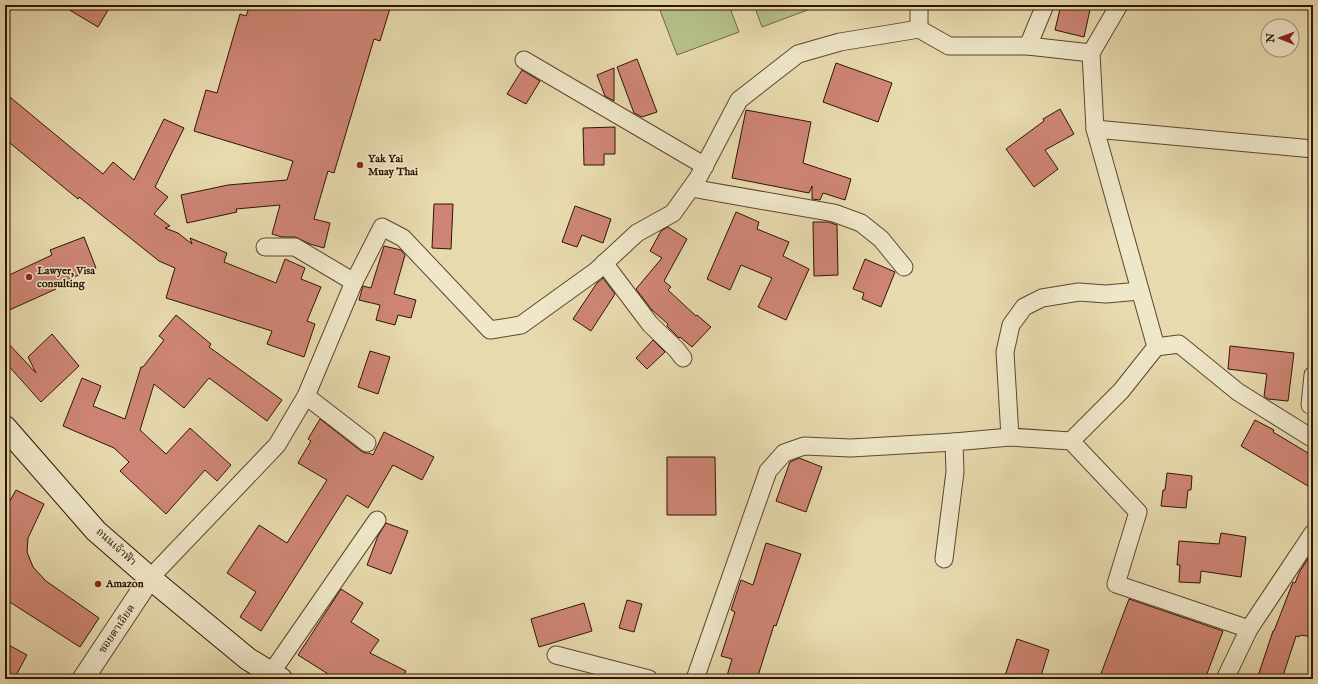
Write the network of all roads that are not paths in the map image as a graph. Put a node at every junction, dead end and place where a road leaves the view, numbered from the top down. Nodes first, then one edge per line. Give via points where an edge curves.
1 (920, 5) edge
2 (1044, 5) edge
3 (1119, 5) edge
4 (919, 29) junction
5 (1028, 46) junction
6 (1091, 53) junction
7 (524, 60) dead end
8 (1095, 129) junction
9 (1313, 149) edge
10 (705, 166) junction
11 (691, 188) junction
12 (265, 247) dead end
13 (604, 263) junction
14 (904, 267) dead end
15 (354, 282) junction
16 (1140, 290) junction
17 (1156, 347) junction
18 (683, 358) dead end
19 (1313, 375) edge
20 (306, 396) junction
21 (1310, 405) dead end
22 (5, 426) edge
23 (1010, 437) junction
24 (1313, 438) edge
25 (1071, 441) junction
26 (954, 442) junction
27 (368, 443) dead end
28 (377, 520) dead end
29 (1313, 533) edge
30 (944, 558) dead end
31 (150, 578) junction
32 (1249, 629) junction
33 (556, 655) dead end
34 (276, 676) edge
35 (83, 679) edge
36 (650, 679) edge
37 (695, 679) edge
38 (1225, 679) edge

1 - 4 street
2 - 5 street
3 - 6 street
4 - 5 street via 949,46
4 - 10 street via 840,42 798,54 739,100
5 - 6 street
6 - 8 street
7 - 10 street
8 - 9 street
8 - 16 street
10 - 11 street
11 - 13 street via 673,212 637,233
11 - 14 street via 834,213 861,223 881,239
12 - 15 street via 295,247
13 - 15 street via 521,325 490,330 403,238 382,227
13 - 18 street via 650,324
15 - 20 street
16 - 17 street
16 - 23 street via 1106,294 1078,292 1042,298 1024,307 1011,325 1005,352
17 - 24 street via 1179,344 1238,392
17 - 25 street via 1121,391
19 - 21 street
20 - 27 street
20 - 31 street via 277,445
22 - 31 main road, ถนนเจ้าฟ้า via 96,531
23 - 25 street
23 - 26 street
25 - 32 street via 1138,512 1116,584
26 - 30 street via 955,472
26 - 37 street via 851,448 804,446 784,453 768,471
28 - 34 street
29 - 32 street
31 - 34 main road, ถนนเจ้าฟ้า via 248,659
31 - 35 street, ซอยตาเอียด
32 - 38 street
33 - 36 street

